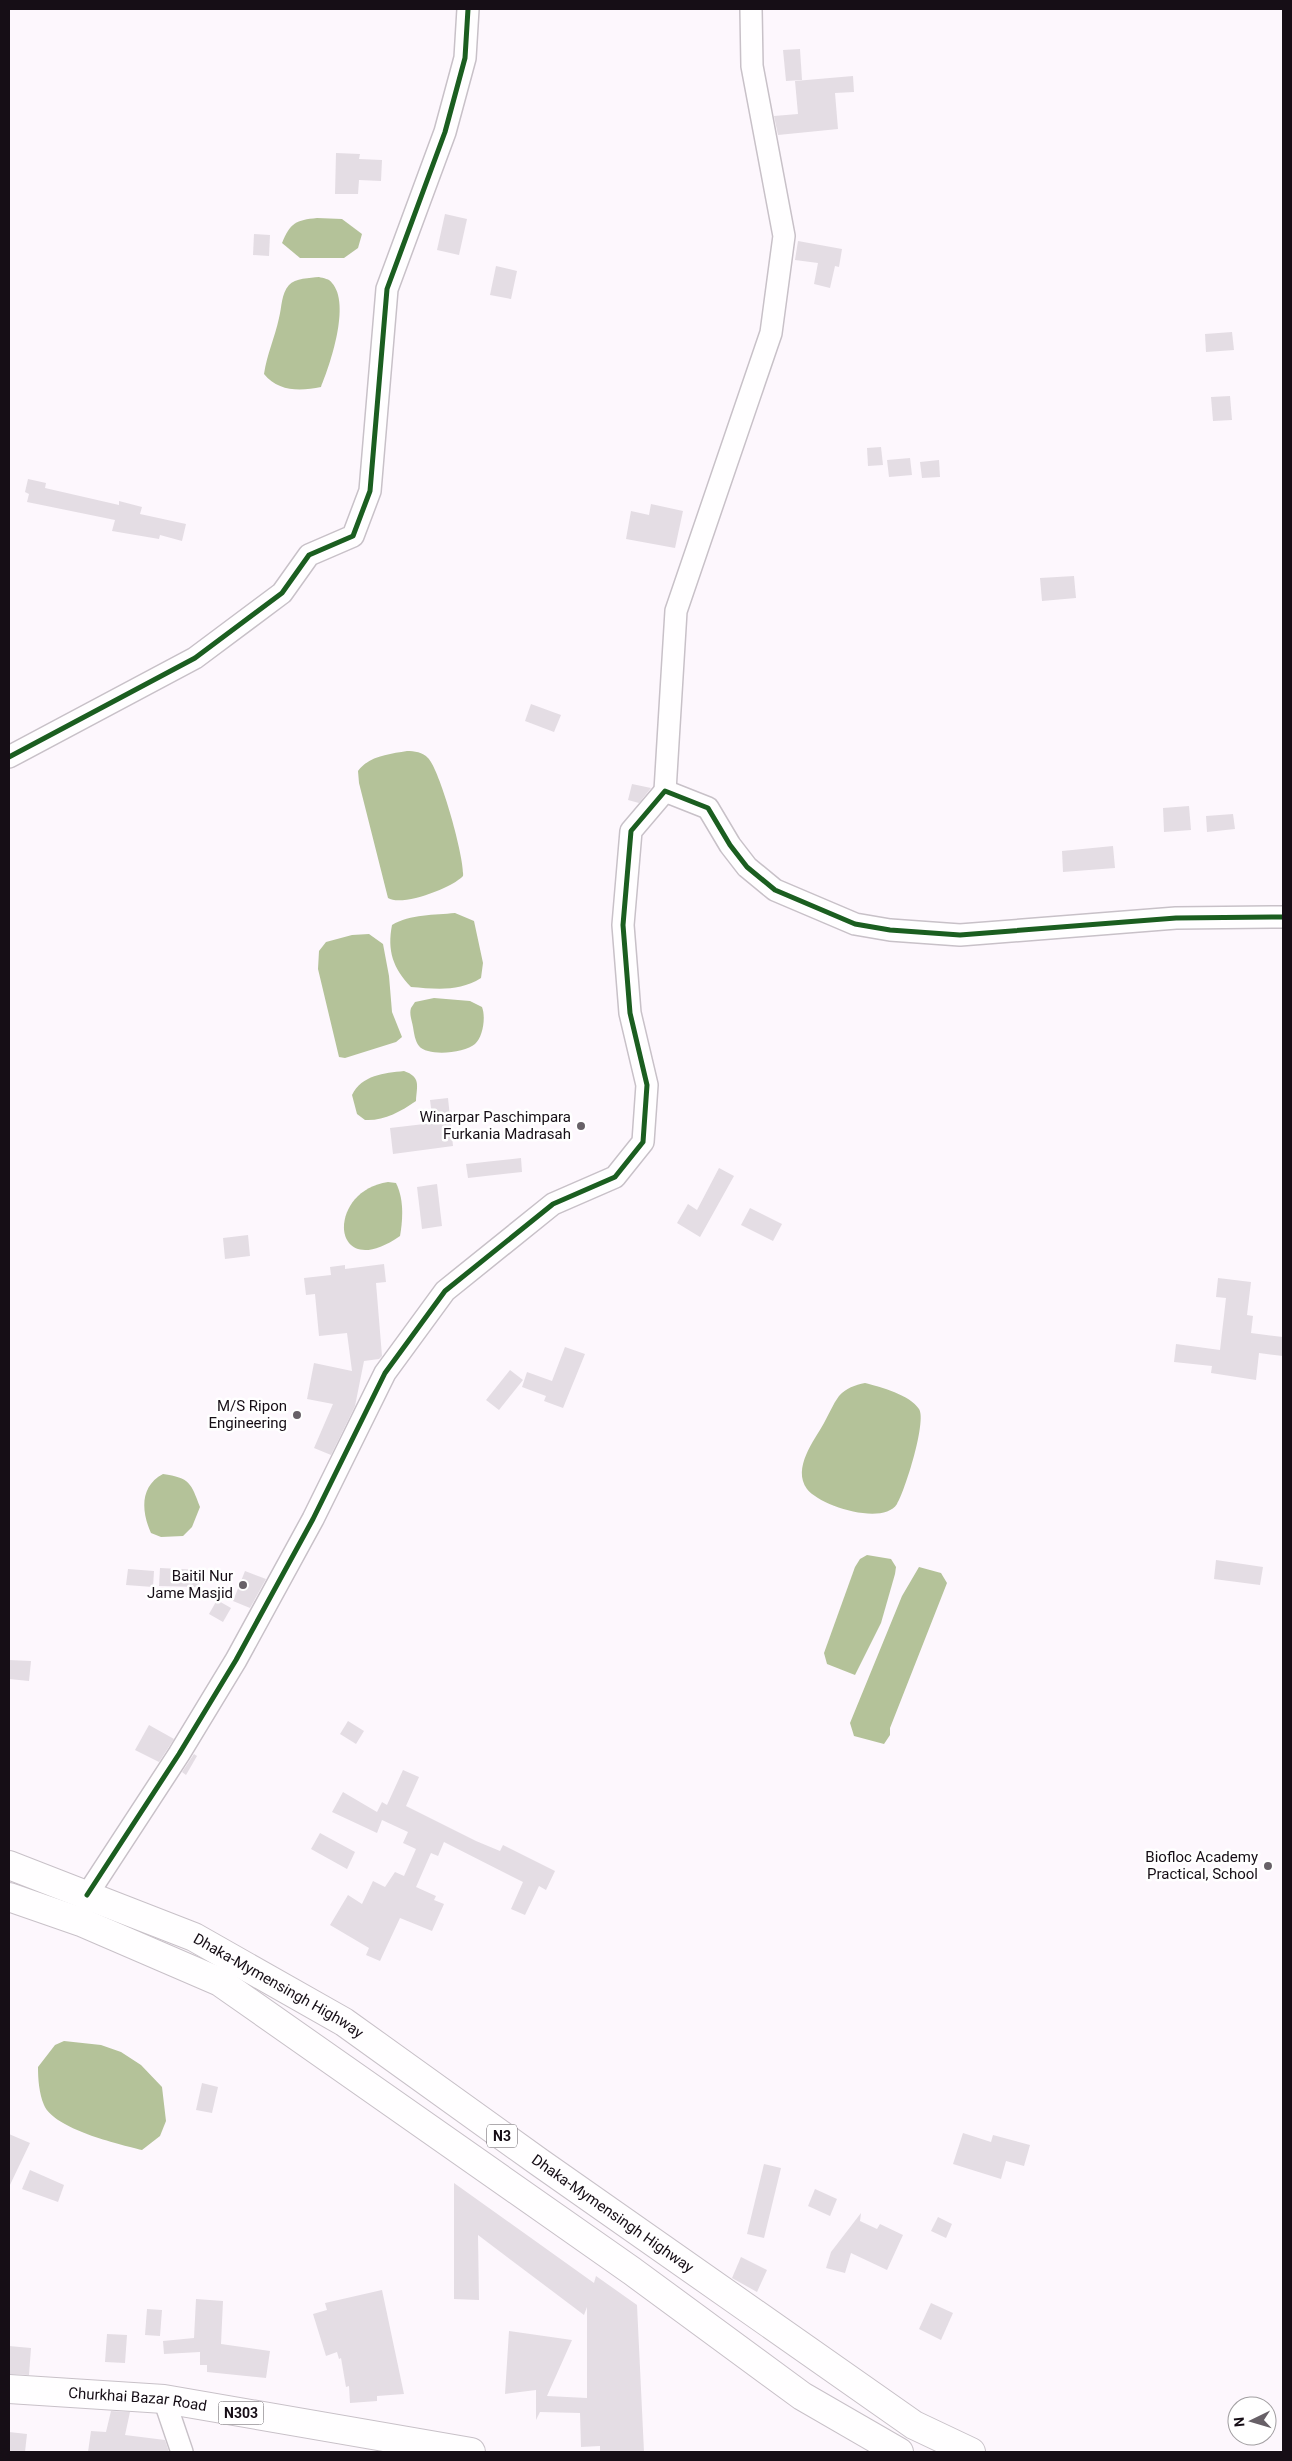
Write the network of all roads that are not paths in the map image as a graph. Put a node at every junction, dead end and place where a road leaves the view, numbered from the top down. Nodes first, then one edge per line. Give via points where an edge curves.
1 (468, 9) edge
2 (750, 9) edge
3 (9, 756) edge
4 (665, 791) junction
5 (1283, 917) edge
6 (9, 1865) edge
7 (87, 1895) junction
8 (9, 1897) edge
9 (9, 2389) edge
10 (164, 2400) junction
11 (182, 2452) edge
12 (471, 2452) edge
13 (899, 2452) edge
14 (971, 2452) edge

1 - 3 street via 465,58 445,132 386,289 370,491 353,536 309,555 282,593 195,658
2 - 4 street via 752,66 784,236 771,334 676,611
4 - 5 street via 708,808 747,867 775,890 855,924 960,935 1176,918
4 - 7 street via 631,831 622,925 630,1013 647,1085 643,1142 615,1177 553,1204 444,1291 384,1373 312,1519 236,1660
6 - 7 highway, Dhaka-Mymensingh Highway / N3
7 - 14 highway, Dhaka-Mymensingh Highway / N3 via 194,1937 344,2022 914,2425
8 - 13 highway, Dhaka-Mymensingh Highway / N3 via 81,1922 220,1982 632,2271 802,2396
9 - 10 highway, Churkhai Bazar Road / N303
10 - 11 street
10 - 12 highway, Churkhai Bazar Road / N303

